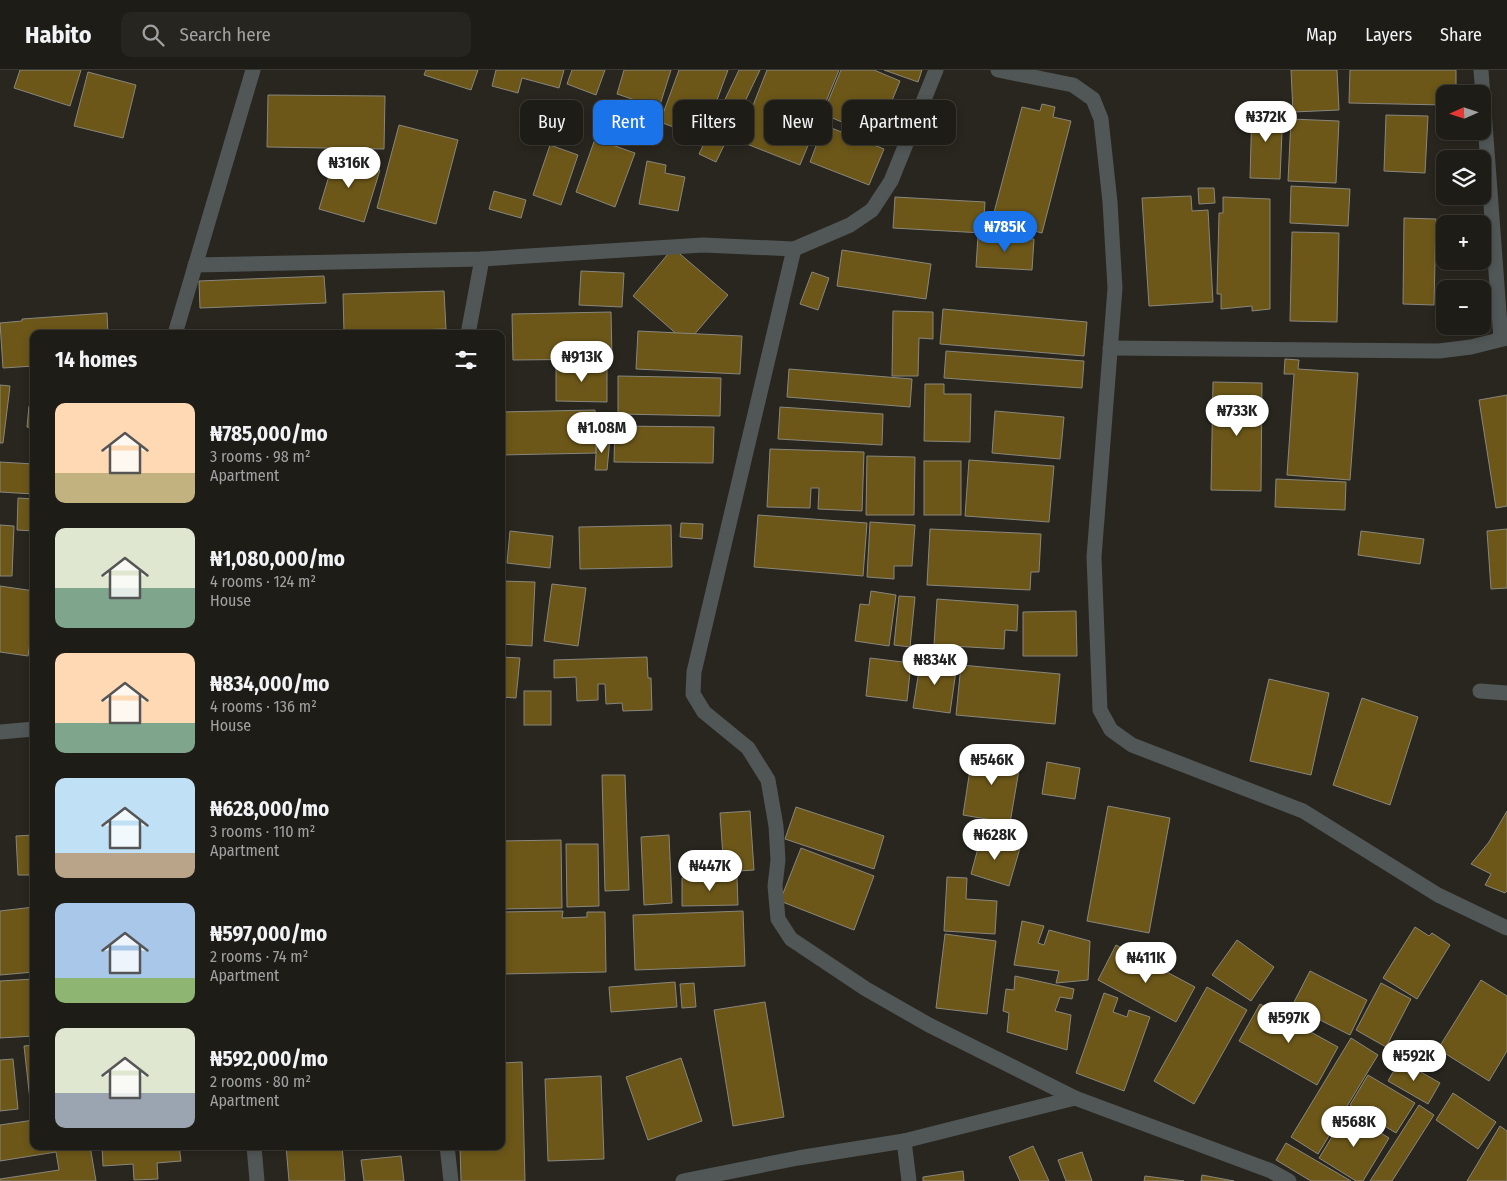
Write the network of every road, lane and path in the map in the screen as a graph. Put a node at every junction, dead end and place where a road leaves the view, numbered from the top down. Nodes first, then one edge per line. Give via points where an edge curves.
1 (253, 70) edge
2 (936, 70) edge
3 (998, 70) edge
4 (1481, 70) edge
5 (794, 248) junction
6 (482, 259) junction
7 (195, 265) junction
8 (176, 330) edge
9 (469, 330) edge
10 (1504, 338) edge
11 (1110, 348) junction
12 (1480, 691) dead end
13 (1507, 693) edge
14 (30, 729) edge
15 (0, 732) edge
16 (1507, 928) edge
17 (1075, 1098) junction
18 (904, 1141) junction
19 (254, 1150) edge
20 (448, 1150) edge
21 (257, 1181) edge
22 (451, 1181) edge
23 (683, 1181) edge
24 (909, 1181) edge
25 (1289, 1181) edge

1 - 7 street
2 - 5 street via 891,181 872,210 850,225
3 - 11 street via 1073,86 1093,99 1098,112 1110,202 1115,288
4 - 10 street
5 - 6 street via 703,245
5 - 17 street via 694,672 693,694 704,712 748,748 768,780 776,826 778,919 791,939 866,989 929,1025
6 - 7 street
6 - 9 street
7 - 8 street
10 - 11 street via 1471,347 1439,350
11 - 16 street via 1094,557 1100,710 1111,730 1132,745 1303,811 1438,895
12 - 13 street
14 - 15 street
17 - 18 street
17 - 25 street via 1271,1170
18 - 23 street
18 - 24 street
19 - 21 street
20 - 22 street

